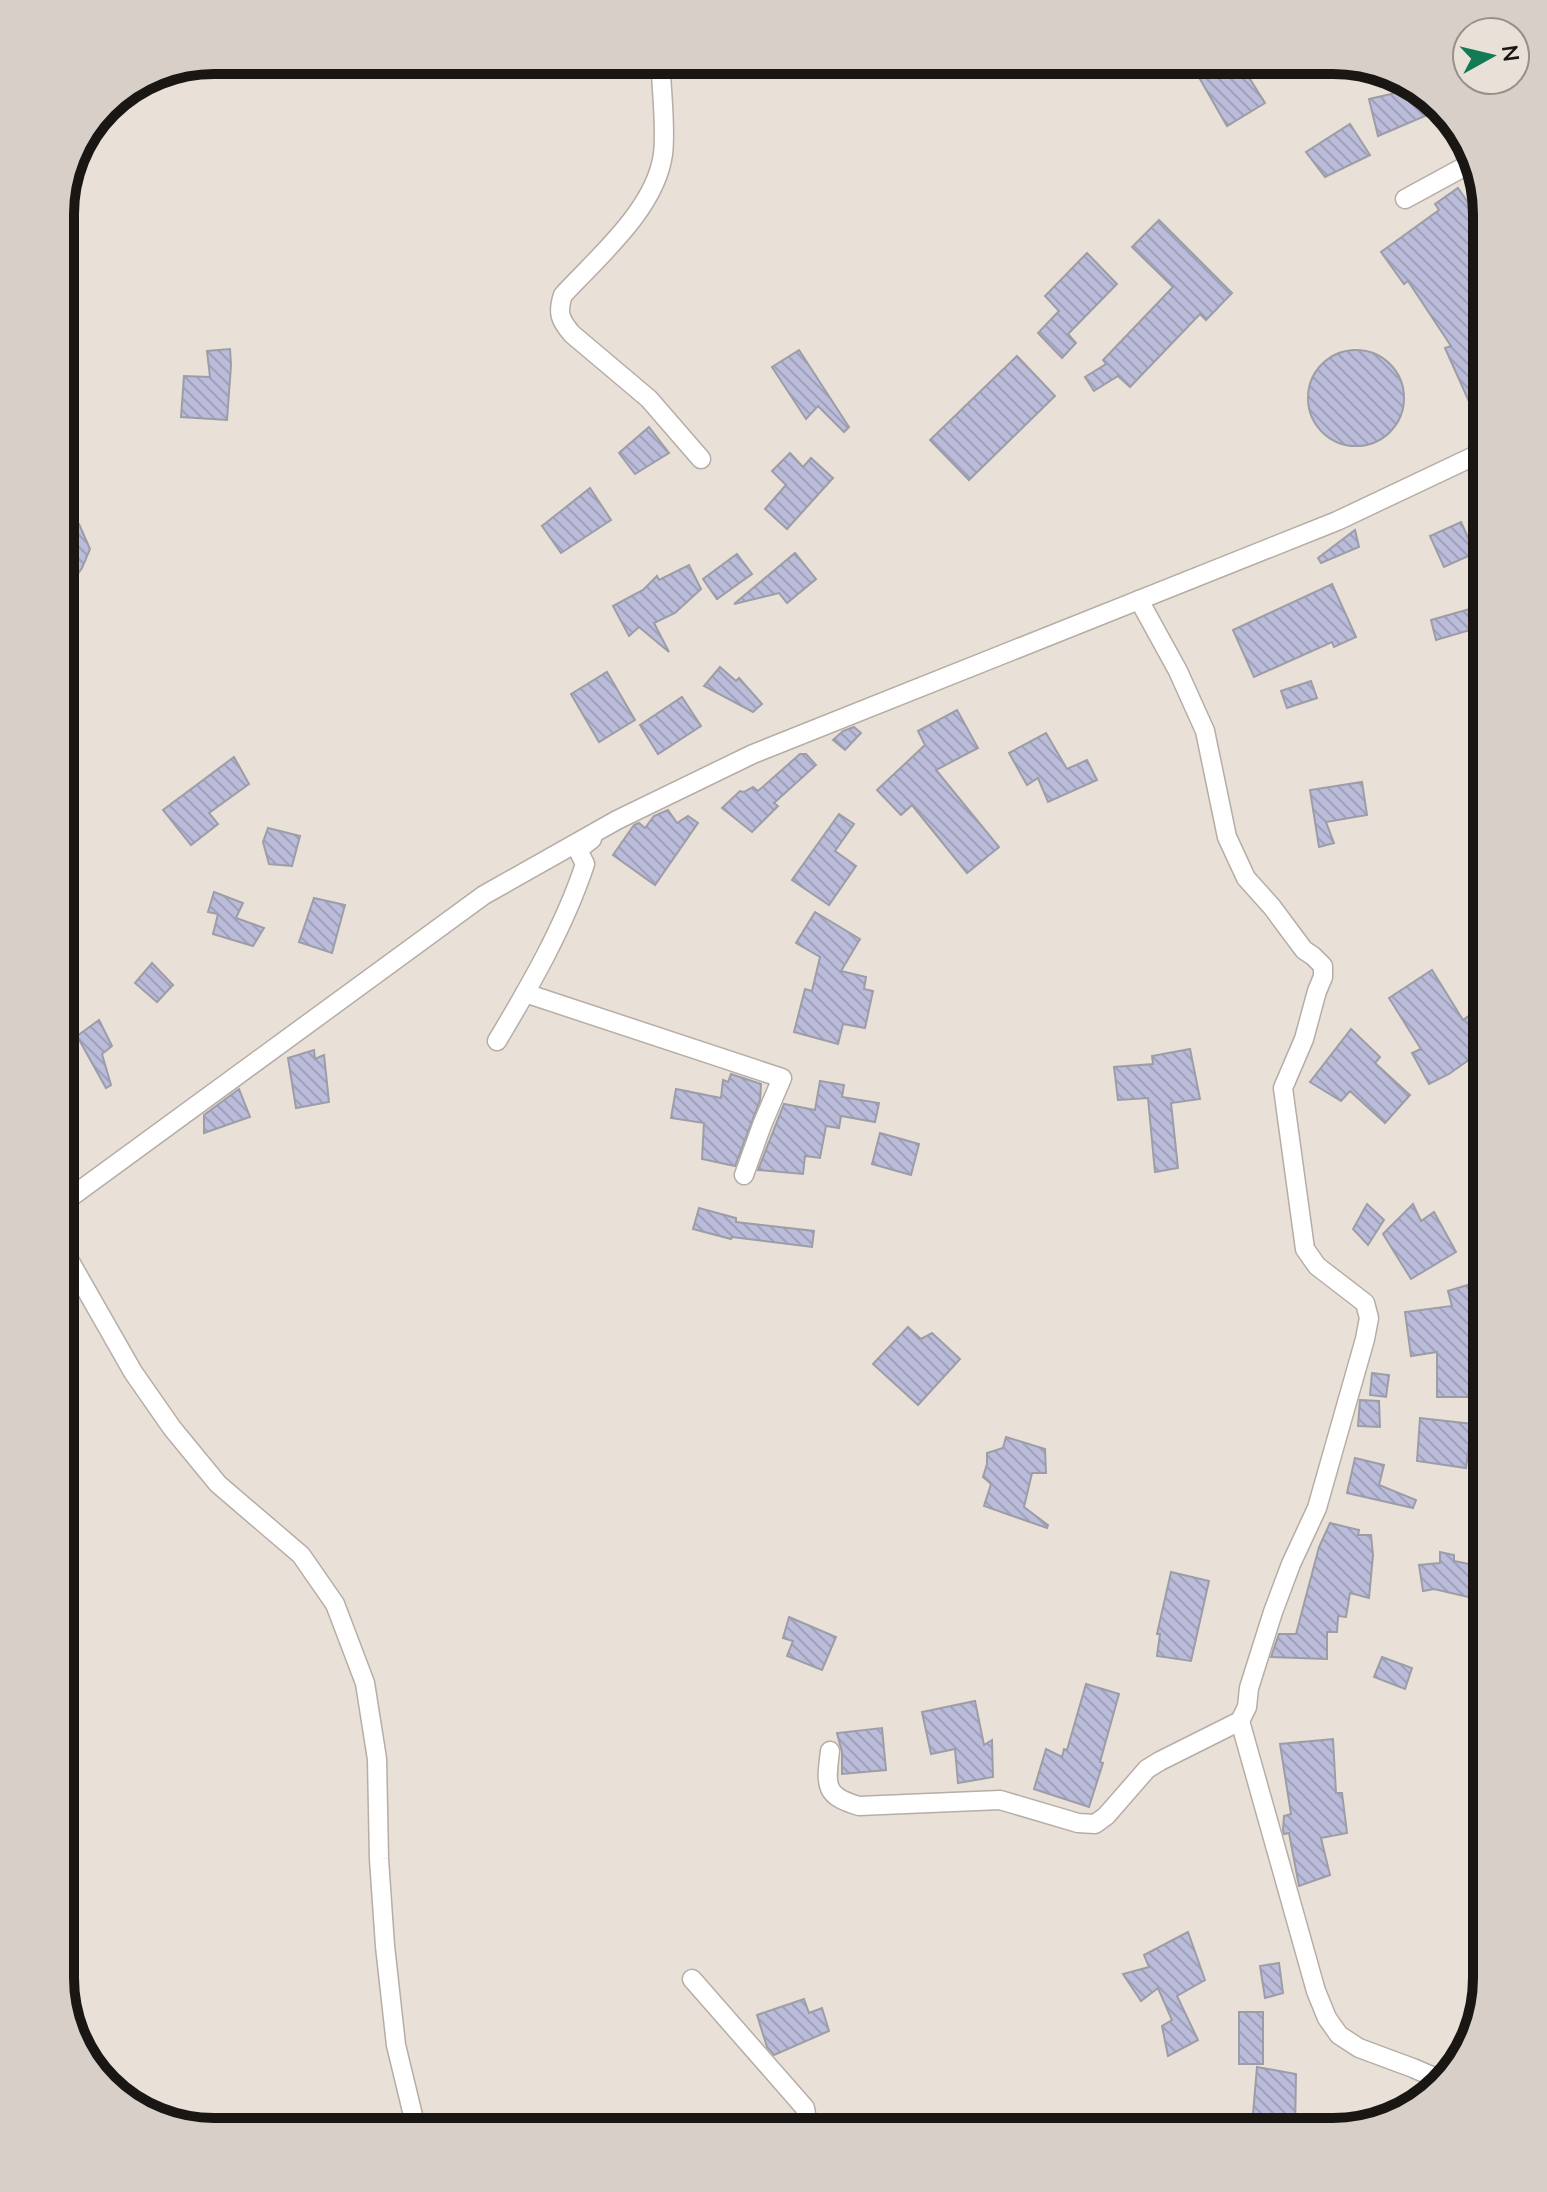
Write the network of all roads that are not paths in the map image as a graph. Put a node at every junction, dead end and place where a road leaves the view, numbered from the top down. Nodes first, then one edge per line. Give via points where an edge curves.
1 (661, 74) edge
2 (1464, 167) edge
3 (1405, 199) dead end
4 (1473, 457) edge
5 (701, 459) dead end
6 (1139, 600) junction
7 (617, 820) junction
8 (525, 993) junction
9 (497, 1041) dead end
10 (744, 1175) dead end
11 (74, 1195) edge
12 (74, 1269) edge
13 (1240, 1721) junction
14 (830, 1751) dead end
15 (692, 1979) dead end
16 (1432, 2077) edge
17 (414, 2118) edge
18 (807, 2118) edge

1 - 5 street via 664,151 658,178 638,212 563,295 559,307 572,334 649,399
2 - 3 street
4 - 6 street via 1337,521
6 - 7 street via 753,754
6 - 13 street via 1205,731 1227,837 1246,878 1323,966 1304,1039 1283,1088 1305,1249 1317,1266 1365,1303 1369,1318 1317,1508 1273,1612
7 - 8 street via 578,850 585,864 575,893
7 - 11 street via 484,895
8 - 9 street
8 - 10 street via 782,1078
12 - 17 street via 172,1428 218,1484 301,1555 335,1604 365,1683 377,1759 383,1917 396,2045
13 - 14 street via 1147,1769 1095,1824 1000,1800 859,1806 831,1792 826,1781
13 - 16 street via 1327,2018 1339,2035 1359,2048
15 - 18 street via 805,2108

